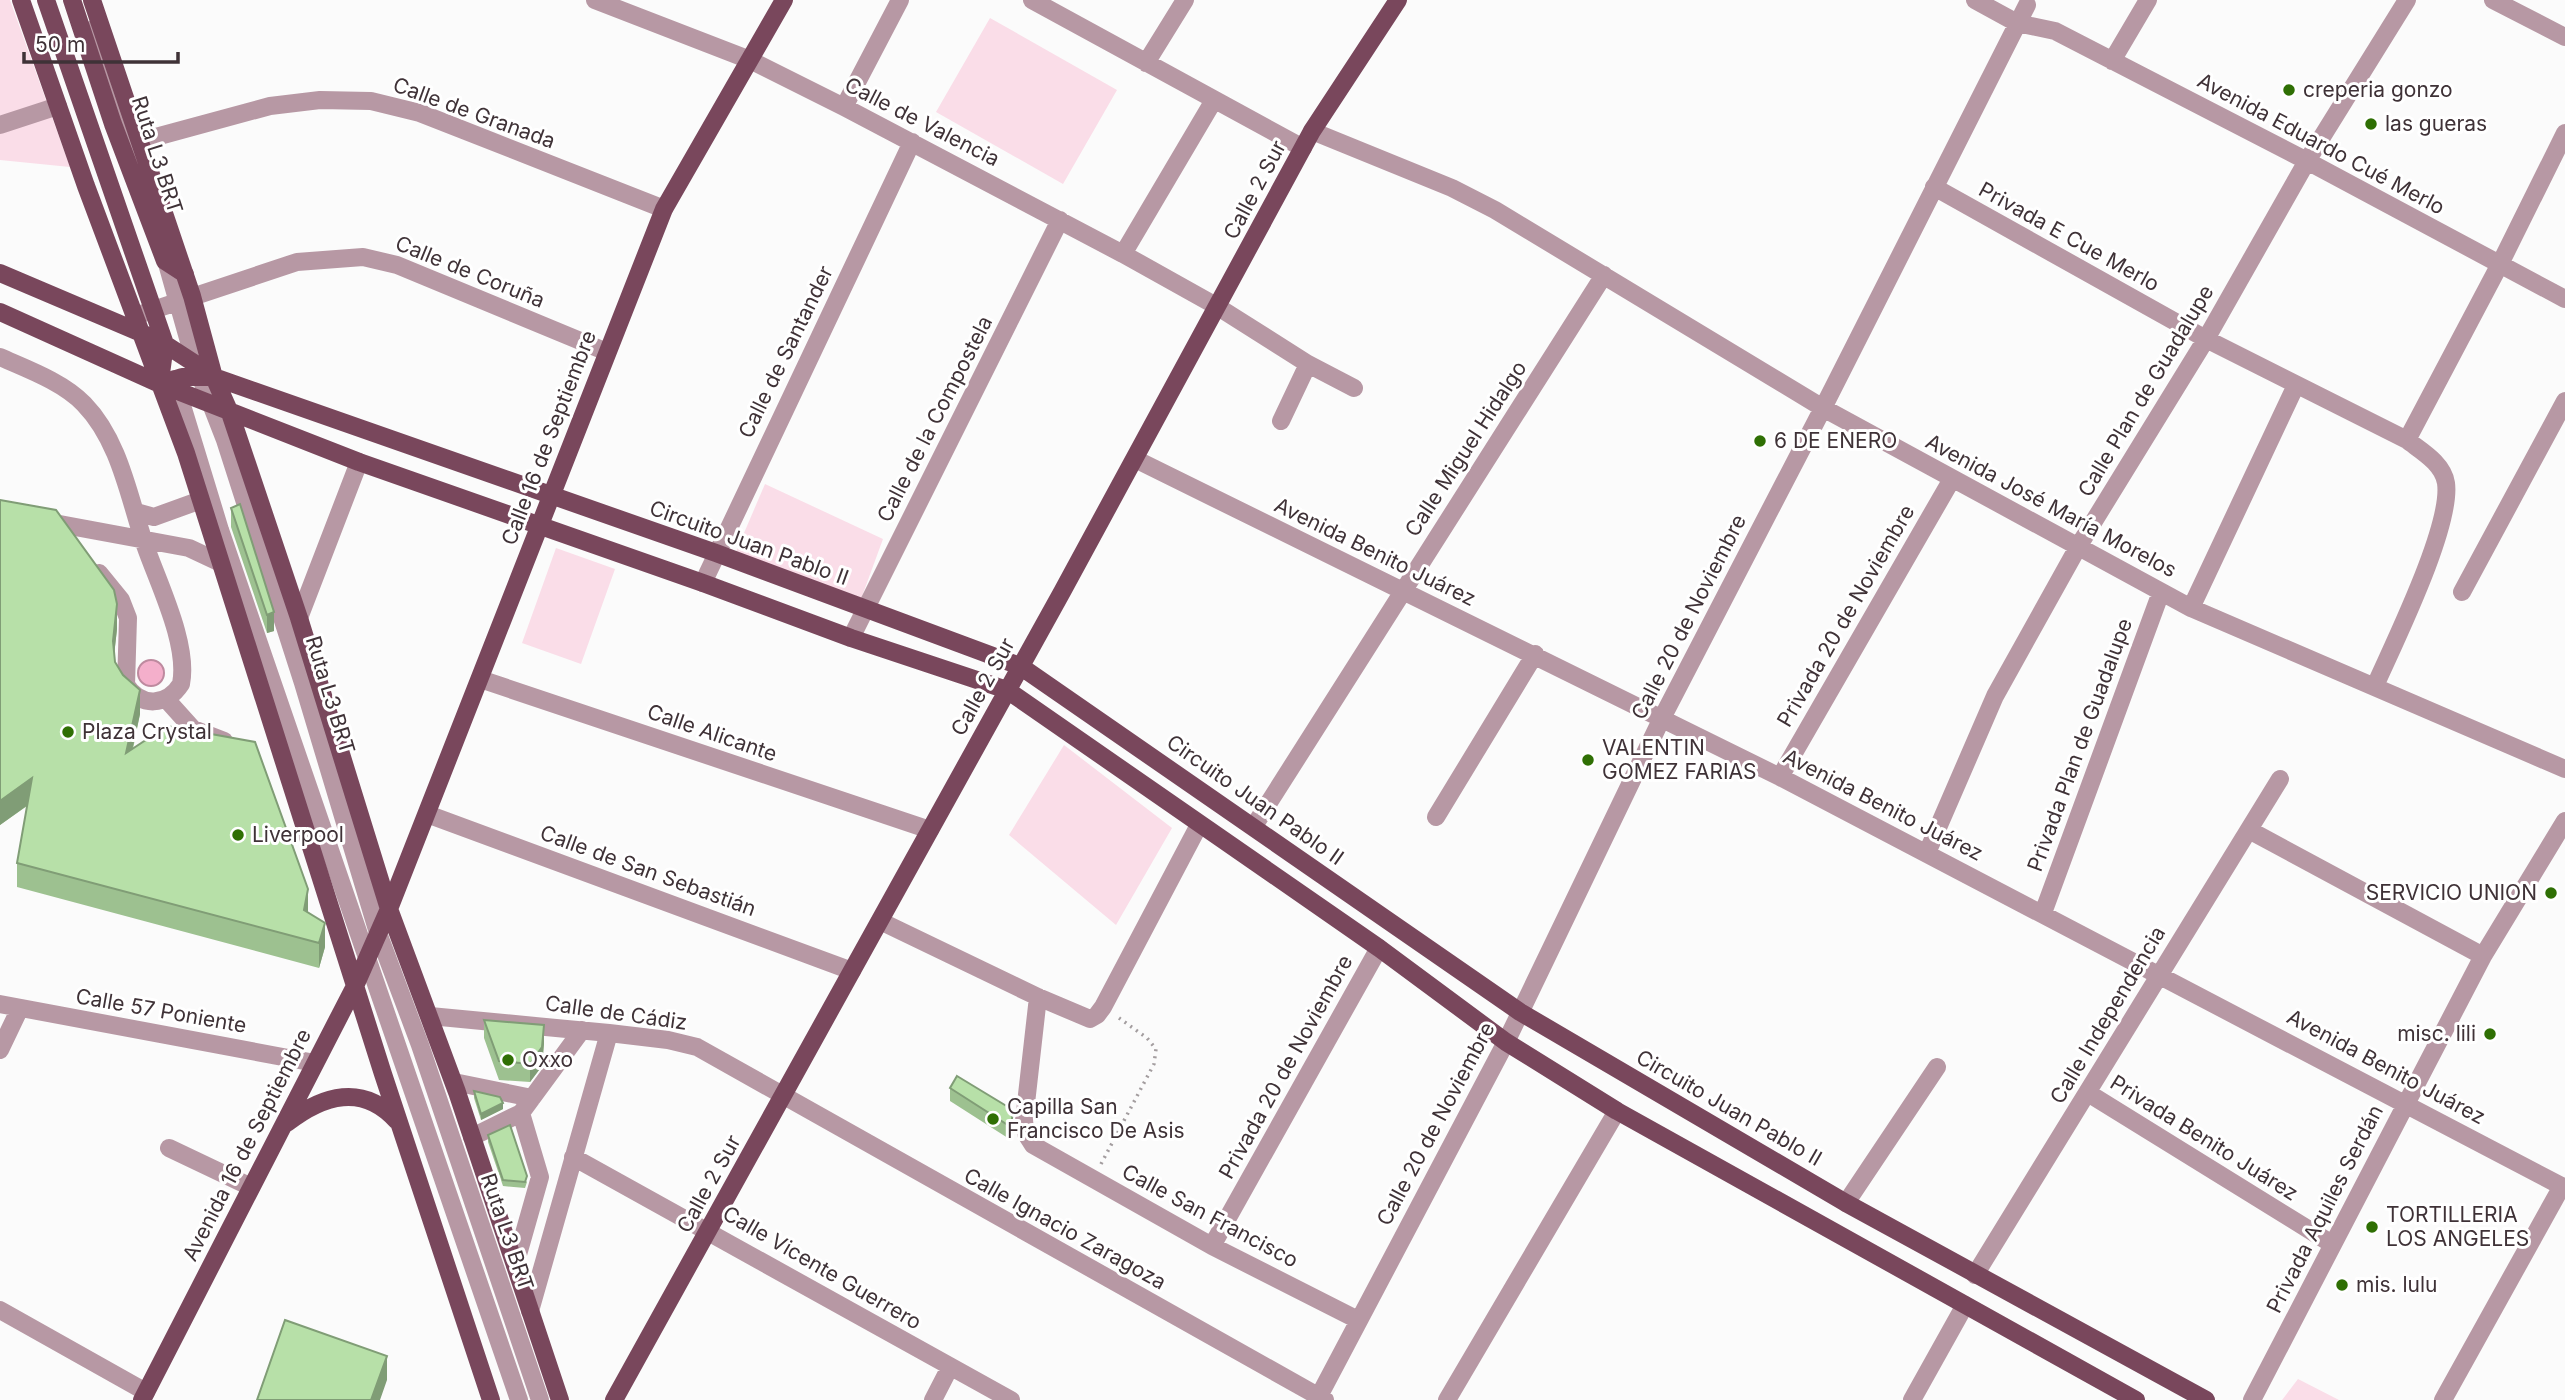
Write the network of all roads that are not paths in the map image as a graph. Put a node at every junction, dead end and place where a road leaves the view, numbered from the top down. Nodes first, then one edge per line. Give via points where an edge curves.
1 (21, 0) edge
2 (39, 0) edge
3 (46, 0) edge
4 (52, 0) edge
5 (92, 0) edge
6 (595, 0) edge
7 (784, 0) edge
8 (900, 0) edge
9 (1032, 0) edge
10 (1185, 0) edge
11 (1398, 0) edge
12 (1977, 0) edge
13 (2148, 0) edge
14 (2407, 0) edge
15 (2493, 0) edge
16 (2023, 2) edge
17 (68, 9) edge
18 (2017, 23) junction
19 (2055, 31) junction
20 (2565, 37) edge
21 (750, 60) junction
22 (2112, 61) junction
23 (1146, 63) junction
24 (1214, 100) junction
25 (58, 106) junction
26 (844, 107) junction
27 (0, 125) edge
28 (119, 126) junction
29 (1312, 131) junction
30 (2565, 133) edge
31 (141, 141) junction
32 (912, 142) junction
33 (1303, 148) junction
34 (2307, 161) junction
35 (1934, 187) junction
36 (664, 209) junction
37 (1060, 220) junction
38 (1124, 254) junction
39 (2500, 264) junction
40 (168, 265) junction
41 (0, 273) edge
42 (185, 274) junction
43 (1604, 275) junction
44 (2565, 299) edge
45 (163, 306) junction
46 (1218, 307) junction
47 (0, 312) edge
48 (141, 333) junction
49 (2206, 339) junction
50 (166, 347) junction
51 (607, 352) junction
52 (0, 357) edge
53 (1308, 364) junction
54 (203, 371) junction
55 (170, 385) junction
56 (2296, 385) junction
57 (1354, 388) dead end
58 (2565, 401) edge
59 (210, 404) junction
60 (1823, 408) junction
61 (230, 413) junction
62 (1281, 421) dead end
63 (2407, 440) junction
64 (1135, 459) junction
65 (359, 462) junction
66 (1952, 479) junction
67 (552, 497) junction
68 (201, 500) junction
69 (136, 512) junction
70 (0, 513) edge
71 (66, 525) junction
72 (539, 527) junction
73 (144, 542) junction
74 (75, 545) edge
75 (2078, 547) junction
76 (716, 552) junction
77 (87, 559) edge
78 (222, 564) junction
79 (703, 583) junction
80 (1401, 591) junction
81 (2161, 592) junction
82 (2462, 592) dead end
83 (2191, 608) junction
84 (864, 610) junction
85 (299, 618) junction
86 (851, 638) junction
87 (1535, 654) junction
88 (1020, 666) junction
89 (480, 679) junction
90 (2375, 686) junction
91 (1007, 690) junction
92 (166, 699) junction
93 (1661, 720) junction
94 (237, 746) edge
95 (2565, 769) edge
96 (1780, 777) junction
97 (2280, 779) dead end
98 (427, 814) junction
99 (1436, 817) dead end
100 (2565, 821) edge
101 (1199, 825) junction
102 (1254, 826) junction
103 (930, 830) junction
104 (2249, 830) junction
105 (1927, 853) junction
106 (389, 909) junction
107 (2043, 913) junction
108 (880, 921) junction
109 (378, 933) junction
110 (1379, 948) junction
111 (368, 955) junction
112 (2483, 956) junction
113 (852, 971) junction
114 (2159, 974) junction
115 (355, 986) junction
116 (1038, 998) junction
117 (0, 1004) edge
118 (20, 1008) junction
119 (1520, 1012) junction
120 (430, 1016) junction
121 (582, 1030) junction
122 (609, 1033) junction
123 (1506, 1042) junction
124 (0, 1050) edge
125 (315, 1063) junction
126 (1937, 1067) dead end
127 (454, 1082) junction
128 (2088, 1093) junction
129 (783, 1098) junction
130 (2405, 1104) junction
131 (526, 1106) junction
132 (1617, 1111) junction
133 (401, 1125) junction
134 (281, 1128) junction
135 (472, 1137) junction
136 (169, 1148) dead end
137 (573, 1157) junction
138 (251, 1187) junction
139 (2563, 1187) edge
140 (1846, 1203) junction
141 (710, 1230) junction
142 (2332, 1244) junction
143 (1212, 1246) junction
144 (515, 1265) junction
145 (1975, 1275) junction
146 (1965, 1305) junction
147 (0, 1310) edge
148 (530, 1311) junction
149 (1358, 1320) junction
150 (950, 1367) junction
151 (144, 1396) edge
152 (1321, 1399) edge
153 (491, 1400) edge
154 (519, 1400) edge
155 (540, 1400) edge
156 (560, 1400) edge
157 (614, 1400) edge
158 (933, 1400) edge
159 (1011, 1400) edge
160 (1447, 1400) edge
161 (1912, 1400) edge
162 (2136, 1400) edge
163 (2206, 1400) edge
164 (2252, 1400) edge
165 (2443, 1400) edge

1 - 25 main road
2 - 45 street
3 - 17 main road
4 - 17 street
5 - 31 main road
6 - 21 street, Calle de Valencia
7 - 21 main road, Calle 16 de Septiembre
8 - 26 street
9 - 23 street
10 - 23 street
11 - 29 main road, Calle 2 Sur
12 - 18 street, Avenida Eduardo Cué Merlo
13 - 22 street
14 - 34 street, Calle Plan de Guadalupe
15 - 20 street
16 - 18 street, Calle 20 de Noviembre
16 - 19 street, Avenida Eduardo Cué Merlo
17 - 28 main road
17 - 45 main road
18 - 19 street, Avenida Eduardo Cué Merlo
18 - 35 street, Calle 20 de Noviembre
19 - 22 street, Avenida Eduardo Cué Merlo
21 - 26 street, Calle de Valencia
21 - 36 main road, Calle 16 de Septiembre
22 - 34 street, Avenida Eduardo Cué Merlo
23 - 24 street
24 - 33 street
24 - 38 street
25 - 27 street
25 - 45 main road
26 - 32 street, Calle de Valencia
28 - 31 main road
28 - 40 main road
29 - 33 main road, Calle 2 Sur
29 - 43 street, Avenida José María Morelos via 1452,188
30 - 39 street
31 - 36 street, Calle de Granada via 270,106 320,100 371,101 420,113
31 - 42 main road
32 - 37 street, Calle de Valencia
32 - 76 street, Calle de Santander
33 - 46 main road, Calle 2 Sur
34 - 39 street, Avenida Eduardo Cué Merlo
34 - 49 street, Calle Plan de Guadalupe
35 - 49 street, Privada E Cue Merlo
35 - 60 street, Calle 20 de Noviembre
36 - 51 main road, Calle 16 de Septiembre
37 - 38 street, Calle de Valencia
37 - 84 street, Calle de la Compostela
38 - 46 street, Calle de Valencia
39 - 44 street, Avenida Eduardo Cué Merlo
39 - 63 street
40 - 42 main road
40 - 45 street
41 - 48 main road, Circuito Juan Pablo II
42 - 45 main road
43 - 60 street, Avenida José María Morelos
43 - 80 street, Calle Miguel Hidalgo
45 - 48 main road
45 - 50 main road
45 - 51 street, Calle de Coruña via 297,262 363,257 397,265
45 - 54 main road
46 - 53 street, Calle de Valencia
46 - 64 main road, Calle 2 Sur
47 - 55 main road
48 - 50 main road, Circuito Juan Pablo II
48 - 55 main road
49 - 56 street, Privada E Cue Merlo
49 - 75 street, Calle Plan de Guadalupe
50 - 54 main road, Circuito Juan Pablo II
50 - 55 main road
51 - 67 main road, Calle 16 de Septiembre
52 - 69 street via 67,391 91,411 115,455
53 - 57 street, Calle de Valencia
53 - 62 street
54 - 55 main road
54 - 59 street, Ruta L3 BRT
54 - 61 main road
54 - 67 main road, Circuito Juan Pablo II
55 - 59 main road
55 - 68 main road
55 - 111 street
56 - 63 street, Privada E Cue Merlo
56 - 83 street
58 - 82 street
59 - 61 main road
59 - 109 street, Ruta L3 BRT via 303,683
60 - 66 street, Avenida José María Morelos
60 - 93 street, Calle 20 de Noviembre
61 - 65 main road
61 - 85 main road
63 - 90 street, Privada E Cue Merlo via 2436,463 2446,483 2440,527
64 - 80 street, Avenida Benito Juárez
64 - 88 main road, Calle 2 Sur
65 - 72 main road
65 - 85 street
66 - 75 street, Avenida José María Morelos
66 - 96 street, Privada 20 de Noviembre
67 - 72 main road, Calle 16 de Septiembre
67 - 76 main road, Circuito Juan Pablo II
68 - 69 street via 154,517
68 - 78 main road
69 - 73 street
70 - 71 street
71 - 73 street
71 - 74 street
72 - 79 main road
72 - 89 main road, Calle 16 de Septiembre
73 - 78 street via 189,548
73 - 92 street via 181,658 181,684
75 - 81 street, Avenida José María Morelos
75 - 105 street, Calle Plan de Guadalupe via 1995,696
76 - 79 street, Calle de Santander
76 - 84 main road, Circuito Juan Pablo II
77 - 92 street via 111,587 128,618 126,685 141,699
78 - 115 main road
79 - 86 main road
80 - 87 street, Avenida Benito Juárez
80 - 102 street, Calle Miguel Hidalgo
81 - 83 street, Avenida José María Morelos
81 - 107 street, Privada Plan de Guadalupe
83 - 90 street, Avenida José María Morelos
84 - 86 street, Calle de la Compostela
84 - 88 main road, Circuito Juan Pablo II
85 - 106 main road
86 - 91 main road
87 - 93 street, Avenida Benito Juárez
87 - 99 street
88 - 91 main road, Calle 2 Sur
88 - 102 main road, Circuito Juan Pablo II
89 - 98 main road, Calle 16 de Septiembre
89 - 103 street, Calle Alicante
90 - 95 street, Avenida José María Morelos
91 - 101 main road
91 - 103 main road, Calle 2 Sur
92 - 94 street via 194,729
93 - 96 street, Avenida Benito Juárez
93 - 119 street, Calle 20 de Noviembre
96 - 105 street, Avenida Benito Juárez
97 - 104 street, Calle Independencia
98 - 106 main road, Calle 16 de Septiembre
98 - 113 street, Calle de San Sebastián
100 - 112 street, Privada Aquiles Serdán
101 - 110 main road
101 - 116 street via 1097,1015 1090,1019
102 - 119 main road, Circuito Juan Pablo II
103 - 108 main road, Calle 2 Sur
104 - 112 street
104 - 114 street, Calle Independencia
105 - 107 street, Avenida Benito Juárez
106 - 109 main road, Avenida 16 de Septiembre
106 - 120 main road
107 - 114 street, Avenida Benito Juárez
108 - 113 main road, Calle 2 Sur
108 - 116 street
109 - 111 main road, Avenida 16 de Septiembre
109 - 155 street, Ruta L3 BRT
110 - 123 main road
110 - 143 street, Privada 20 de Noviembre
111 - 115 main road, Avenida 16 de Septiembre
111 - 154 street
112 - 130 street, Privada Aquiles Serdán
113 - 129 main road, Calle 2 Sur
114 - 128 street, Calle Independencia
114 - 130 street, Avenida Benito Juárez
115 - 125 main road, Avenida 16 de Septiembre
115 - 133 main road
116 - 143 street, Calle San Francisco via 1026,1134 1033,1145
117 - 118 street, Calle 57 Poniente
118 - 124 street
118 - 125 street, Calle 57 Poniente
119 - 123 street, Calle 20 de Noviembre
119 - 140 main road, Circuito Juan Pablo II
120 - 121 street, Calle de Cádiz
120 - 127 main road
121 - 122 street, Calle de Cádiz
121 - 131 street
122 - 129 street, Calle de Cádiz via 697,1047
122 - 137 street
123 - 132 main road
123 - 149 street, Calle 20 de Noviembre
125 - 134 main road, Avenida 16 de Septiembre
126 - 140 street
127 - 131 street
127 - 135 main road
128 - 142 street, Privada Benito Juárez
128 - 145 street, Calle Independencia
129 - 141 main road, Calle 2 Sur
129 - 152 street, Calle Ignacio Zaragoza
130 - 139 street, Avenida Benito Juárez
130 - 142 street, Privada Aquiles Serdán
131 - 135 street
131 - 144 street via 540,1177
132 - 146 main road
132 - 160 street
133 - 134 main road via 376,1102 352,1097 328,1099 305,1108
133 - 153 main road
134 - 138 main road, Avenida 16 de Septiembre
135 - 144 main road
136 - 138 street
137 - 141 street, Calle Vicente Guerrero
137 - 148 street
138 - 151 main road, Avenida 16 de Septiembre
139 - 165 street
140 - 145 main road, Circuito Juan Pablo II
141 - 150 street, Calle Vicente Guerrero
141 - 157 main road, Calle 2 Sur
142 - 164 street, Privada Aquiles Serdán
143 - 149 street, Calle San Francisco
144 - 148 main road
145 - 163 main road, Circuito Juan Pablo II
146 - 161 street
146 - 162 main road
147 - 151 street
148 - 156 main road
149 - 152 street, Calle 20 de Noviembre
150 - 158 street
150 - 159 street, Calle Vicente Guerrero

